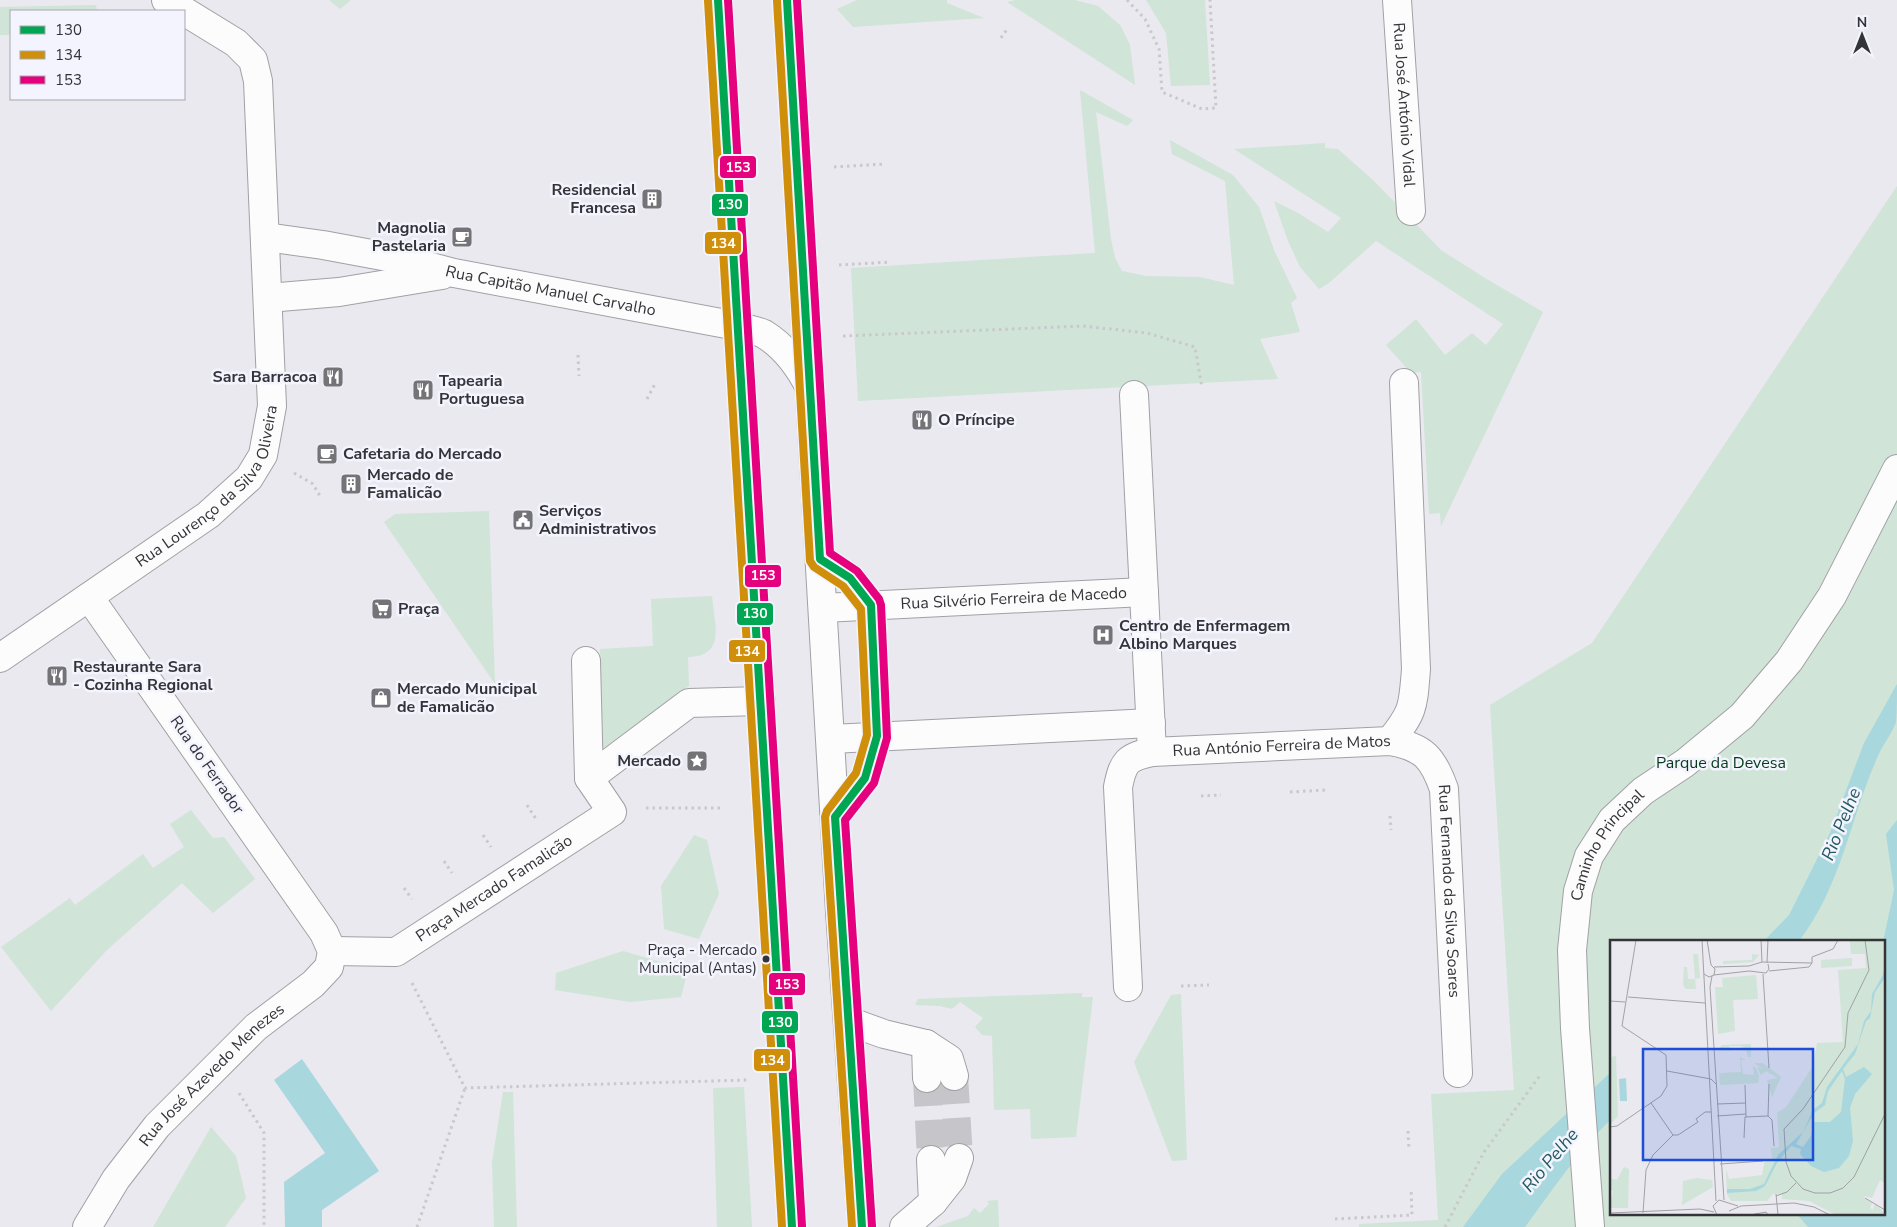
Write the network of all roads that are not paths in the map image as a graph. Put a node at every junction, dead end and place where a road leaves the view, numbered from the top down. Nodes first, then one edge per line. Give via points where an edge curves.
1 (166, 0) edge
2 (718, 0) edge
3 (787, 0) edge
4 (1397, 0) edge
5 (182, 10) edge
6 (185, 12) edge
7 (1411, 211) dead end
8 (266, 237) junction
9 (454, 273) junction
10 (268, 298) junction
11 (737, 326) junction
12 (1404, 383) dead end
13 (810, 388) junction
14 (1134, 395) dead end
15 (1897, 470) edge
16 (820, 559) junction
17 (1144, 592) junction
18 (89, 597) junction
19 (871, 605) junction
20 (824, 608) junction
21 (0, 658) edge
22 (586, 661) dead end
23 (761, 701) junction
24 (1151, 723) junction
25 (877, 736) junction
26 (831, 739) junction
27 (1390, 741) junction
28 (1152, 752) junction
29 (589, 778) junction
30 (835, 817) junction
31 (328, 942) junction
32 (1128, 987) dead end
33 (848, 1020) junction
34 (1458, 1073) dead end
35 (941, 1077) tunnel mouth
36 (959, 1158) tunnel mouth
37 (931, 1160) tunnel mouth
38 (933, 1202) junction
39 (87, 1227) edge
40 (792, 1227) edge
41 (862, 1227) edge
42 (904, 1227) edge
43 (1590, 1227) edge

1 - 5 street, Rua Lourenço da Silva Oliveira
2 - 11 street
3 - 13 street
4 - 7 street, Rua José António Vidal
6 - 8 street, Rua Lourenço da Silva Oliveira via 236,43 253,60 258,81
8 - 9 street, Rua Capitão Manuel Carvalho via 404,260
8 - 10 street, Rua Lourenço da Silva Oliveira
9 - 10 street via 339,292
9 - 11 street, Rua Capitão Manuel Carvalho
10 - 18 street, Rua Lourenço da Silva Oliveira via 272,406 263,455 249,478 208,515
11 - 13 street, Rua Capitão Manuel Carvalho via 762,333 788,352 802,370
11 - 23 street
12 - 27 street, Rua António Ferreira de Matos via 1416,669 1411,711
13 - 16 street
14 - 17 street, Rua Silvério Ferreira de Macedo
15 - 43 street, Caminho Principal via 1832,596 1789,660 1742,716 1685,763 1643,791 1612,820 1589,856 1578,890 1572,950
16 - 19 street via 850,578
16 - 20 street
17 - 19 street, Rua Silvério Ferreira de Macedo
17 - 24 street, Rua Silvério Ferreira de Macedo
18 - 21 street, Rua Lourenço da Silva Oliveira
18 - 31 street, Rua do Ferrador
19 - 20 street, Rua Silvério Ferreira de Macedo
19 - 25 street
20 - 26 street
22 - 29 street
23 - 29 street via 689,703
23 - 40 street
24 - 25 street
24 - 28 street, Rua Silvério Ferreira de Macedo
25 - 26 street
25 - 30 street via 866,778
26 - 30 street
27 - 28 street, Rua António Ferreira de Matos
27 - 34 street, Rua Fernando da Silva Soares via 1423,752 1436,767 1444,789
28 - 32 street, Rua António Ferreira de Matos via 1134,756 1121,769 1118,787
29 - 31 street, Praça Mercado Famalicão via 612,812 396,952
30 - 33 street
31 - 39 street, Rua José Azevedo Menezes via 329,967 256,1027 157,1126 116,1179
33 - 35 street via 878,1032 926,1044 949,1059
33 - 41 street
36 - 38 street via 952,1178
37 - 38 street
38 - 42 street

